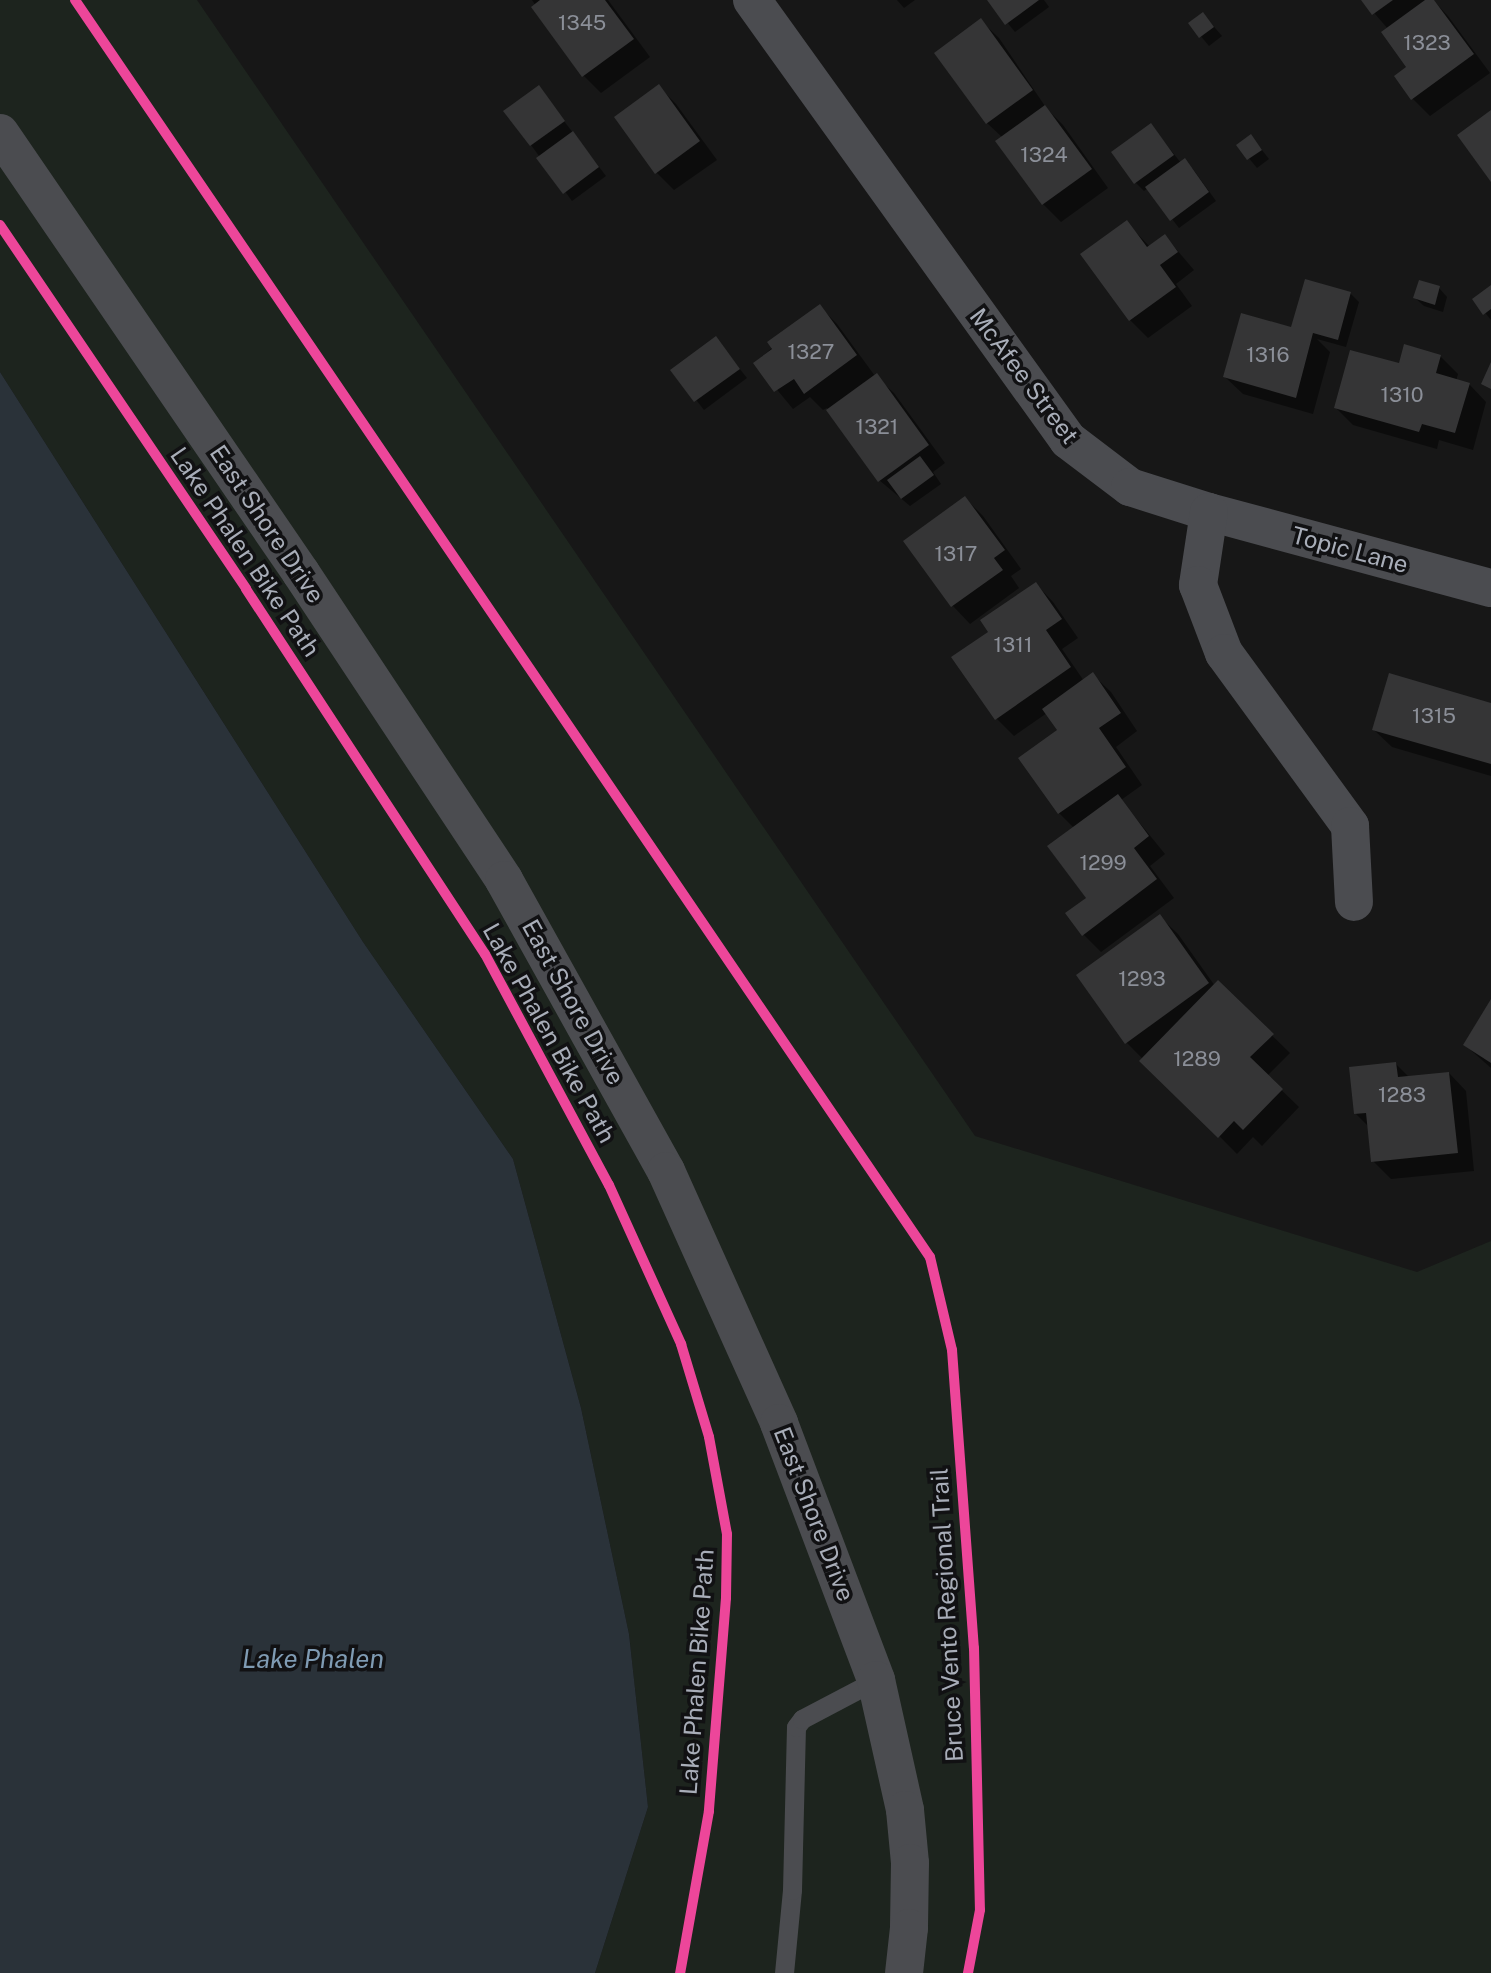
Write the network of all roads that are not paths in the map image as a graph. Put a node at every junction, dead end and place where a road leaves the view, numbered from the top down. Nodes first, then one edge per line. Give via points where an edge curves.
1 (752, 0) edge
2 (0, 133) edge
3 (1209, 512) junction
4 (1491, 588) edge
5 (1354, 902) dead end
6 (876, 1680) junction
7 (784, 1973) edge
8 (904, 1973) edge

1 - 3 street, McAfee Street via 1068,440 1130,487
2 - 6 street, East Shore Drive via 409,734 504,880 598,1044 666,1171 779,1423
3 - 4 street, Topic Lane
3 - 5 street via 1198,584 1224,653 1350,827
6 - 7 lane via 802,1719 796,1727 792,1890
6 - 8 street, East Shore Drive via 905,1810 909,1889

